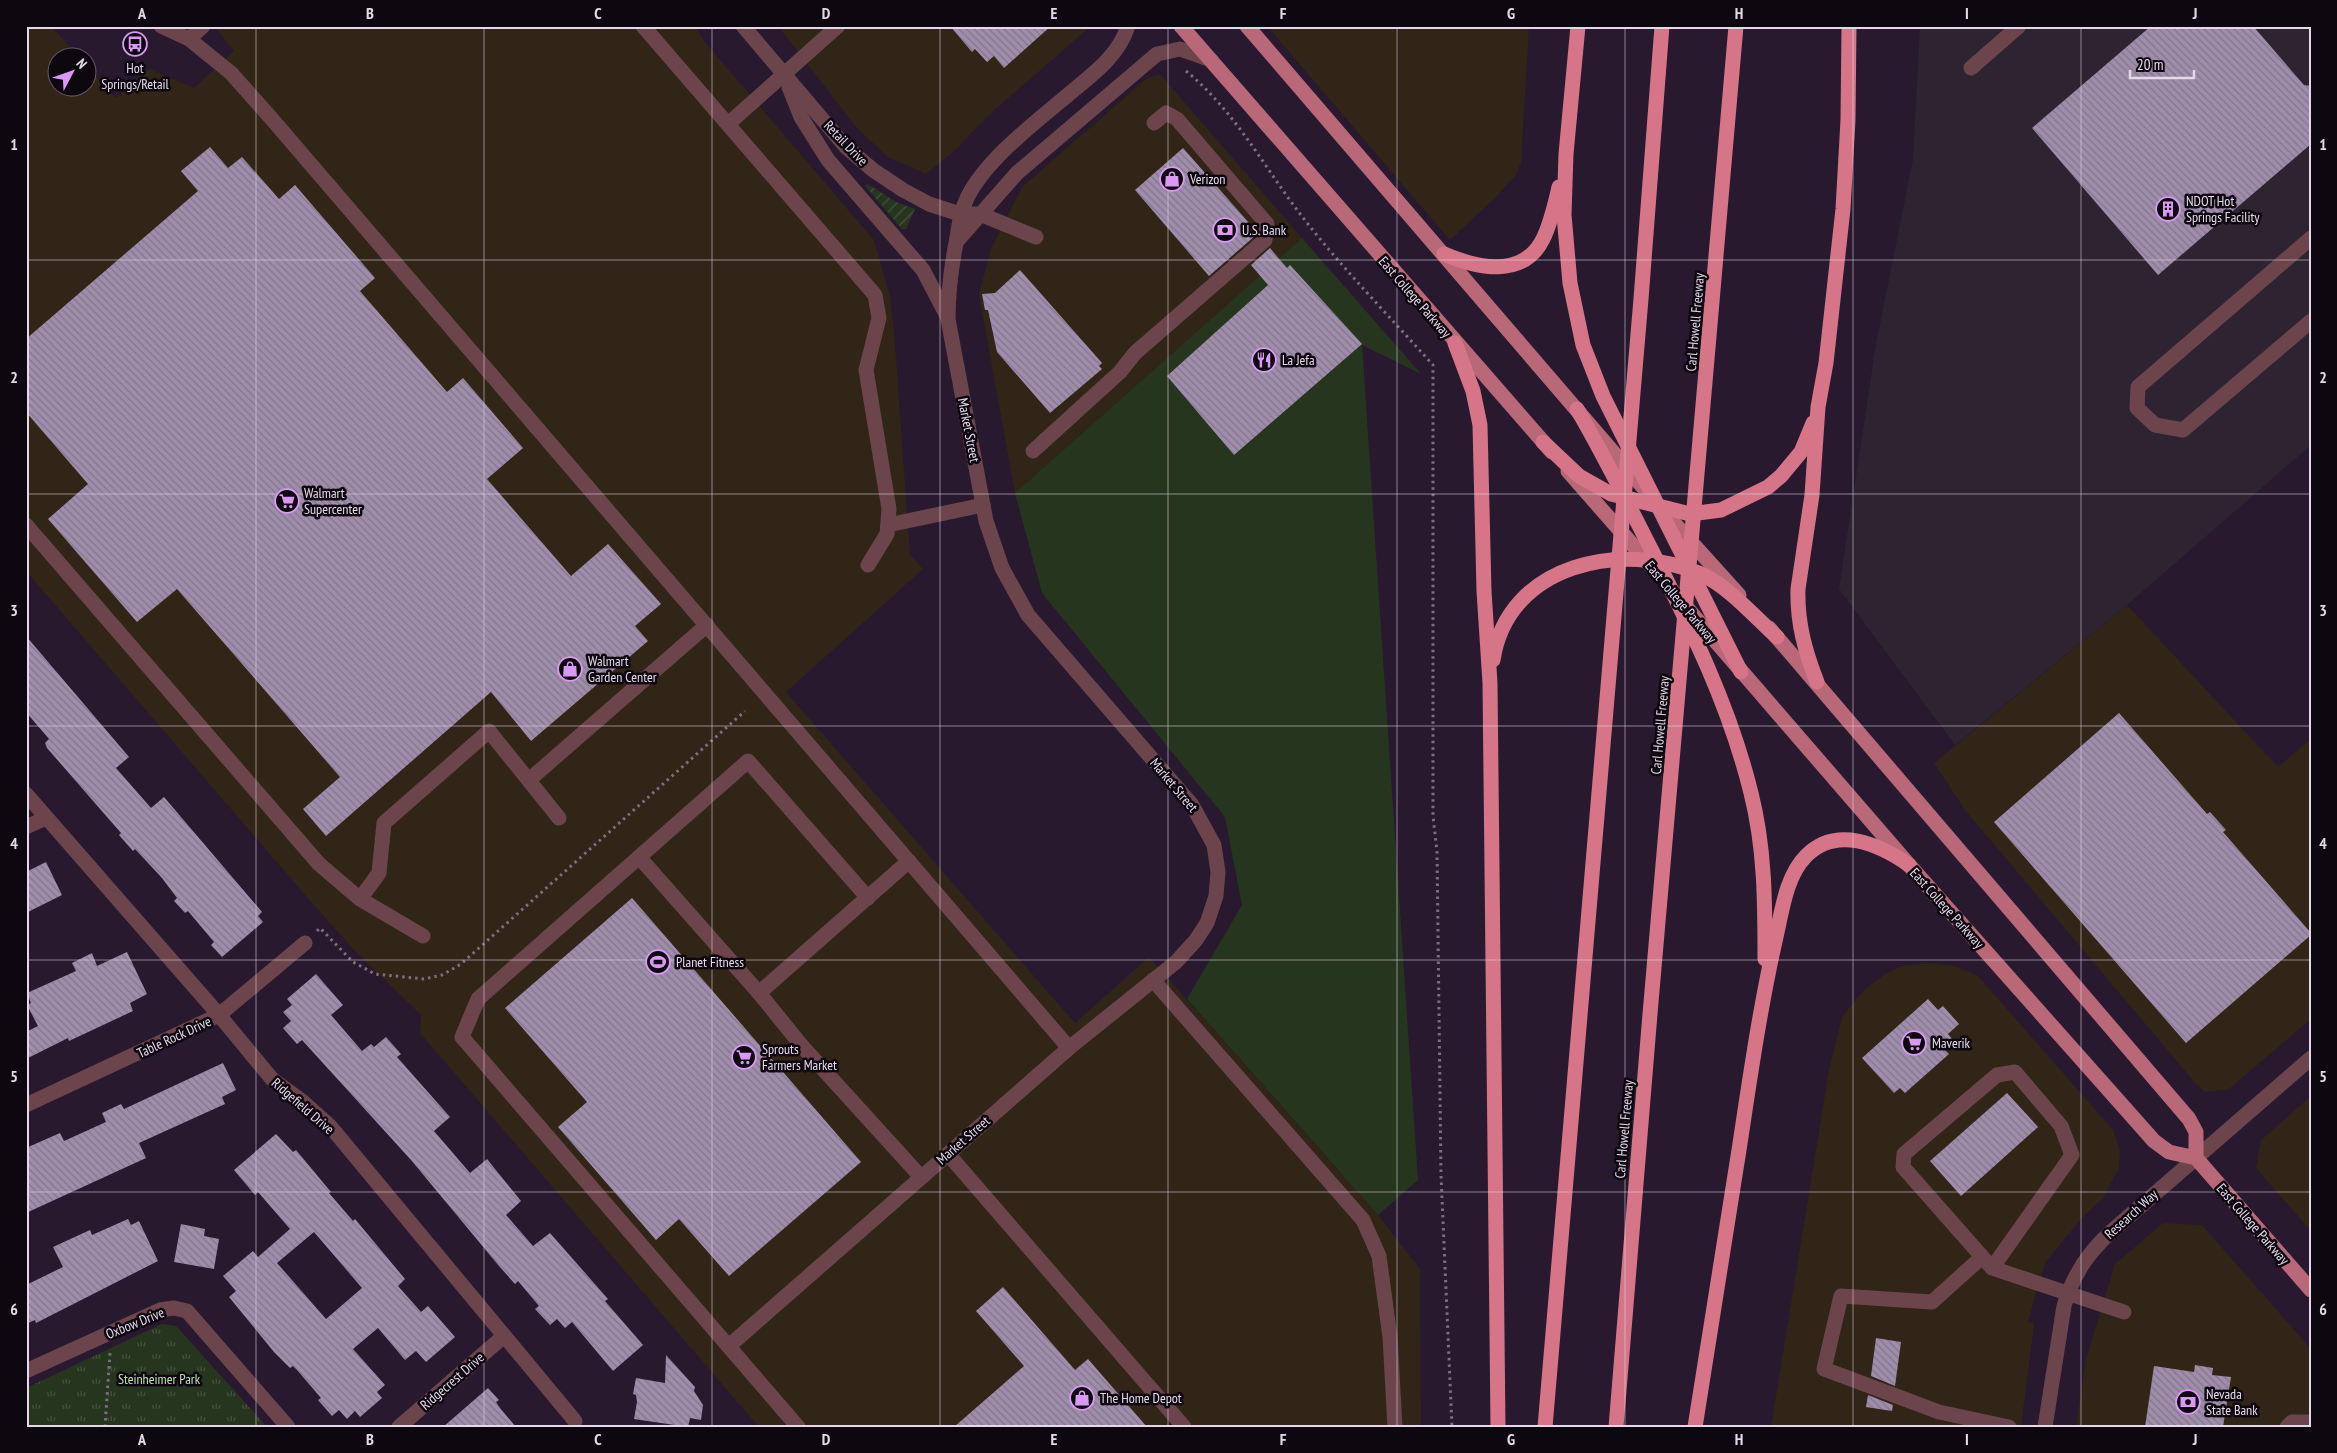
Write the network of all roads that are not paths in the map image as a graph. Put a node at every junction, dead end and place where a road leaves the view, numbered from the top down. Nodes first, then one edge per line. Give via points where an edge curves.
1 (162, 26) edge
2 (203, 26) edge
3 (643, 26) edge
4 (743, 26) edge
5 (838, 26) edge
6 (1128, 26) edge
7 (1181, 26) edge
8 (1247, 26) edge
9 (1578, 26) edge
10 (1662, 26) edge
11 (1736, 26) edge
12 (1849, 26) edge
13 (2019, 26) edge
14 (189, 39) junction
15 (1211, 60) junction
16 (1971, 68) dead end
17 (784, 74) junction
18 (1154, 123) dead end
19 (728, 124) junction
20 (1566, 154) junction
21 (960, 214) junction
22 (980, 214) junction
23 (1036, 237) dead end
24 (2311, 238) edge
25 (956, 241) junction
26 (1444, 254) junction
27 (948, 319) junction
28 (2311, 321) edge
29 (1455, 343) junction
30 (1818, 407) junction
31 (1577, 409) junction
32 (1543, 442) junction
33 (1033, 451) dead end
34 (1626, 498) junction
35 (983, 505) junction
36 (1658, 506) junction
37 (26, 525) edge
38 (888, 525) junction
39 (1653, 562) junction
40 (868, 565) dead end
41 (1689, 570) junction
42 (1672, 590) junction
43 (707, 625) junction
44 (1777, 637) junction
45 (1740, 672) junction
46 (1817, 682) junction
47 (1490, 683) junction
48 (529, 780) junction
49 (26, 794) edge
50 (46, 818) junction
51 (559, 818) dead end
52 (26, 827) edge
53 (639, 857) junction
54 (909, 861) junction
55 (1909, 865) junction
56 (868, 898) junction
57 (360, 899) junction
58 (423, 936) dead end
59 (305, 943) road end
60 (1153, 980) junction
61 (1763, 992) junction
62 (759, 993) junction
63 (219, 1015) junction
64 (1069, 1048) junction
65 (2311, 1058) edge
66 (26, 1105) edge
67 (948, 1154) junction
68 (2196, 1158) junction
69 (921, 1177) junction
70 (1987, 1263) junction
71 (2311, 1290) edge
72 (2068, 1293) junction
73 (2124, 1312) dead end
74 (504, 1336) junction
75 (729, 1346) junction
76 (26, 1371) edge
77 (575, 1421) dead end
78 (2311, 1422) edge
79 (288, 1427) edge
80 (399, 1427) edge
81 (798, 1427) edge
82 (1184, 1427) edge
83 (1395, 1427) edge
84 (1498, 1427) edge
85 (1545, 1427) edge
86 (1616, 1427) edge
87 (1695, 1427) edge
88 (2009, 1427) edge
89 (2045, 1427) edge
90 (2287, 1427) edge

1 - 14 street
2 - 14 street
3 - 19 street
4 - 17 street, Retail Drive
5 - 17 street
6 - 21 street, Market Street via 1123,42 1105,63 1014,142 982,176 968,195
7 - 15 main road, East College Parkway
8 - 26 main road
9 - 20 highway
10 - 85 highway
11 - 86 highway, Carl Howell Freeway
12 - 30 highway via 1843,209
13 - 16 street
14 - 43 street via 231,73 277,125
15 - 22 street via 1180,49 1157,54 1036,156
15 - 29 main road, East College Parkway
17 - 19 street
17 - 21 street, Retail Drive via 846,147 873,170 918,198
17 - 27 street via 801,117 828,160 923,270
18 - 33 street via 1166,113 1177,119 1267,224 1265,240 1135,353 1120,372
19 - 38 street via 875,295 879,318 866,370 889,509
20 - 26 highway via 1546,233 1530,256 1514,265 1490,268
20 - 36 highway via 1564,215 1570,283 1583,345 1603,396
21 - 22 street, Retail Drive
21 - 25 street, Market Street
22 - 23 street
22 - 25 street
24 - 28 street via 2138,387 2137,408 2155,426 2183,430
25 - 27 street, Market Street via 948,288
26 - 31 main road
27 - 35 street, Market Street
29 - 32 main road, East College Parkway
29 - 47 highway via 1474,391 1480,424
30 - 36 highway via 1801,452 1781,476 1753,496 1721,510 1690,514
30 - 46 highway via 1812,495 1798,604 1802,638
31 - 34 highway
31 - 36 main road
32 - 34 highway via 1579,476 1611,494
32 - 39 main road, East College Parkway
34 - 36 highway
34 - 39 highway
35 - 38 street
35 - 60 street, Market Street via 1002,568 1028,614 1192,805 1214,845 1218,872 1216,896 1207,923 1176,962
36 - 41 highway
36 - 44 main road
37 - 57 street via 319,864
38 - 40 street via 887,534
39 - 41 highway
39 - 42 highway
39 - 47 highway via 1615,559 1581,564 1552,576 1511,614 1495,646
41 - 44 highway via 1702,574 1730,594
41 - 45 highway
42 - 45 main road, East College Parkway
42 - 61 highway via 1722,700 1752,794 1765,896
43 - 48 street
43 - 54 street
44 - 46 main road
45 - 55 main road, East College Parkway
46 - 68 main road via 2189,1119 2196,1132
47 - 84 highway
48 - 51 street
48 - 57 street via 489,731 384,823 379,874
49 - 50 street, Ridgefield Drive
50 - 52 street
50 - 63 street, Ridgefield Drive
53 - 56 street via 748,761
53 - 62 street
53 - 75 street via 478,999 462,1038
54 - 56 street
54 - 64 street
55 - 61 highway via 1884,849 1857,841 1833,841 1818,846 1806,856 1787,892
55 - 68 main road, East College Parkway via 2154,1141 2169,1152
56 - 62 street
57 - 58 street
59 - 63 street, Table Rock Drive
60 - 64 street, Market Street
60 - 83 street via 1363,1220 1380,1256 1390,1337
61 - 87 highway
62 - 69 street via 802,1046
63 - 66 street, Table Rock Drive
63 - 74 street, Ridgefield Drive via 272,1079 330,1126
64 - 67 street, Market Street
65 - 68 street, Research Way
67 - 69 street, Market Street
67 - 82 street
68 - 71 main road, East College Parkway
68 - 72 street, Research Way via 2097,1245 2081,1266
69 - 75 street, Market Street
70 - 70 street via 2072,1155 2061,1126 2015,1072 1997,1074 1904,1154 1903,1167
70 - 72 street
70 - 88 street via 1932,1302 1840,1296 1824,1369 1939,1412
72 - 73 street
72 - 89 street, Research Way
74 - 77 street, Ridgefield Drive
74 - 80 street, Ridgecrest Drive
75 - 81 street
76 - 79 street, Oxbow Drive via 160,1310 174,1308 187,1311
78 - 90 street via 2292,1422

